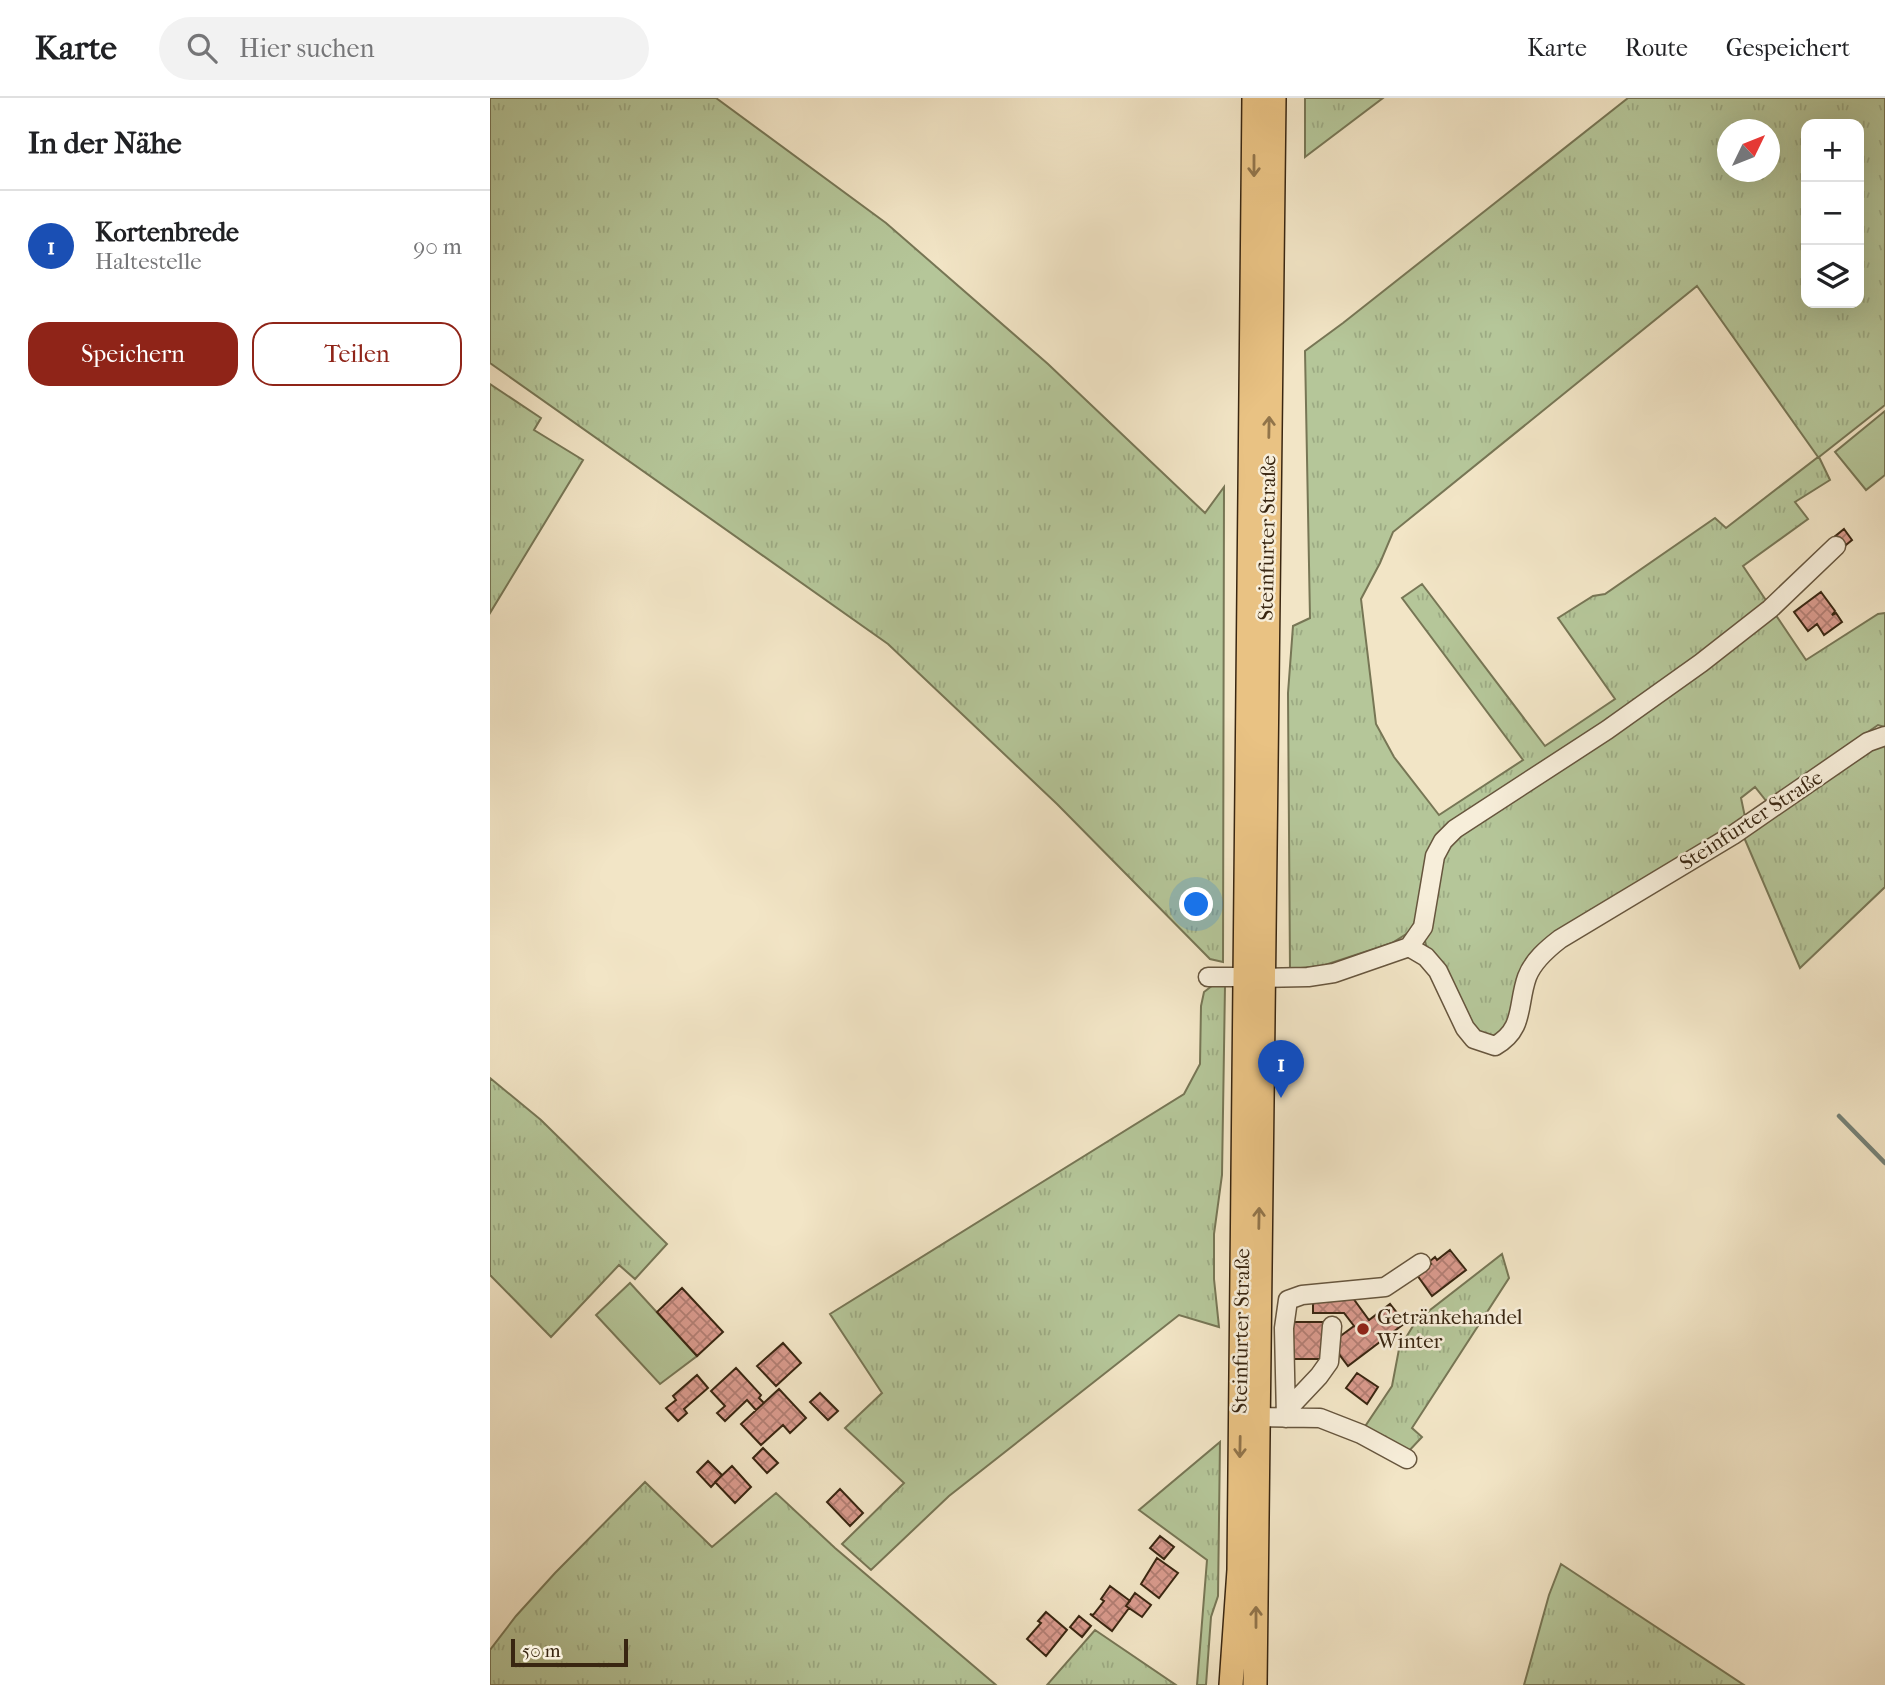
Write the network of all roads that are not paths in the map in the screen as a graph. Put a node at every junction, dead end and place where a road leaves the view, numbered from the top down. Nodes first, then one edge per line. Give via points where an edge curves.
1 (1254, 98) edge
2 (1274, 98) edge
3 (1836, 546) dead end
4 (1885, 736) edge
5 (1409, 947) junction
6 (1208, 977) dead end
7 (1254, 978) junction
8 (1421, 1263) dead end
9 (1259, 1297) junction
10 (1288, 1300) junction
11 (1332, 1326) dead end
12 (1286, 1414) junction
13 (1257, 1417) junction
14 (1407, 1459) dead end
15 (1231, 1685) edge
16 (1255, 1685) edge

1 -> 7 main road, Steinfurter Straße
7 -> 2 main road, Steinfurter Straße
3 - 5 lane via 1770,609 1701,663 1455,829 1435,856 1423,926
4 - 5 lane, Steinfurter Straße via 1543,952 1527,975 1513,1032 1495,1046 1474,1040 1438,971
5 - 7 lane via 1334,973
6 - 7 lane
9 -> 7 main road, Steinfurter Straße
7 -> 15 main road, Steinfurter Straße via 1239,1570
8 - 10 lane via 1385,1287
9 - 10 lane
9 - 13 main road, Steinfurter Straße
10 - 12 lane via 1284,1328
11 - 12 lane via 1329,1362
12 - 13 lane, Steinfurter Straße
12 - 14 lane, Steinfurter Straße via 1320,1419 1361,1434
16 -> 13 main road, Steinfurter Straße

